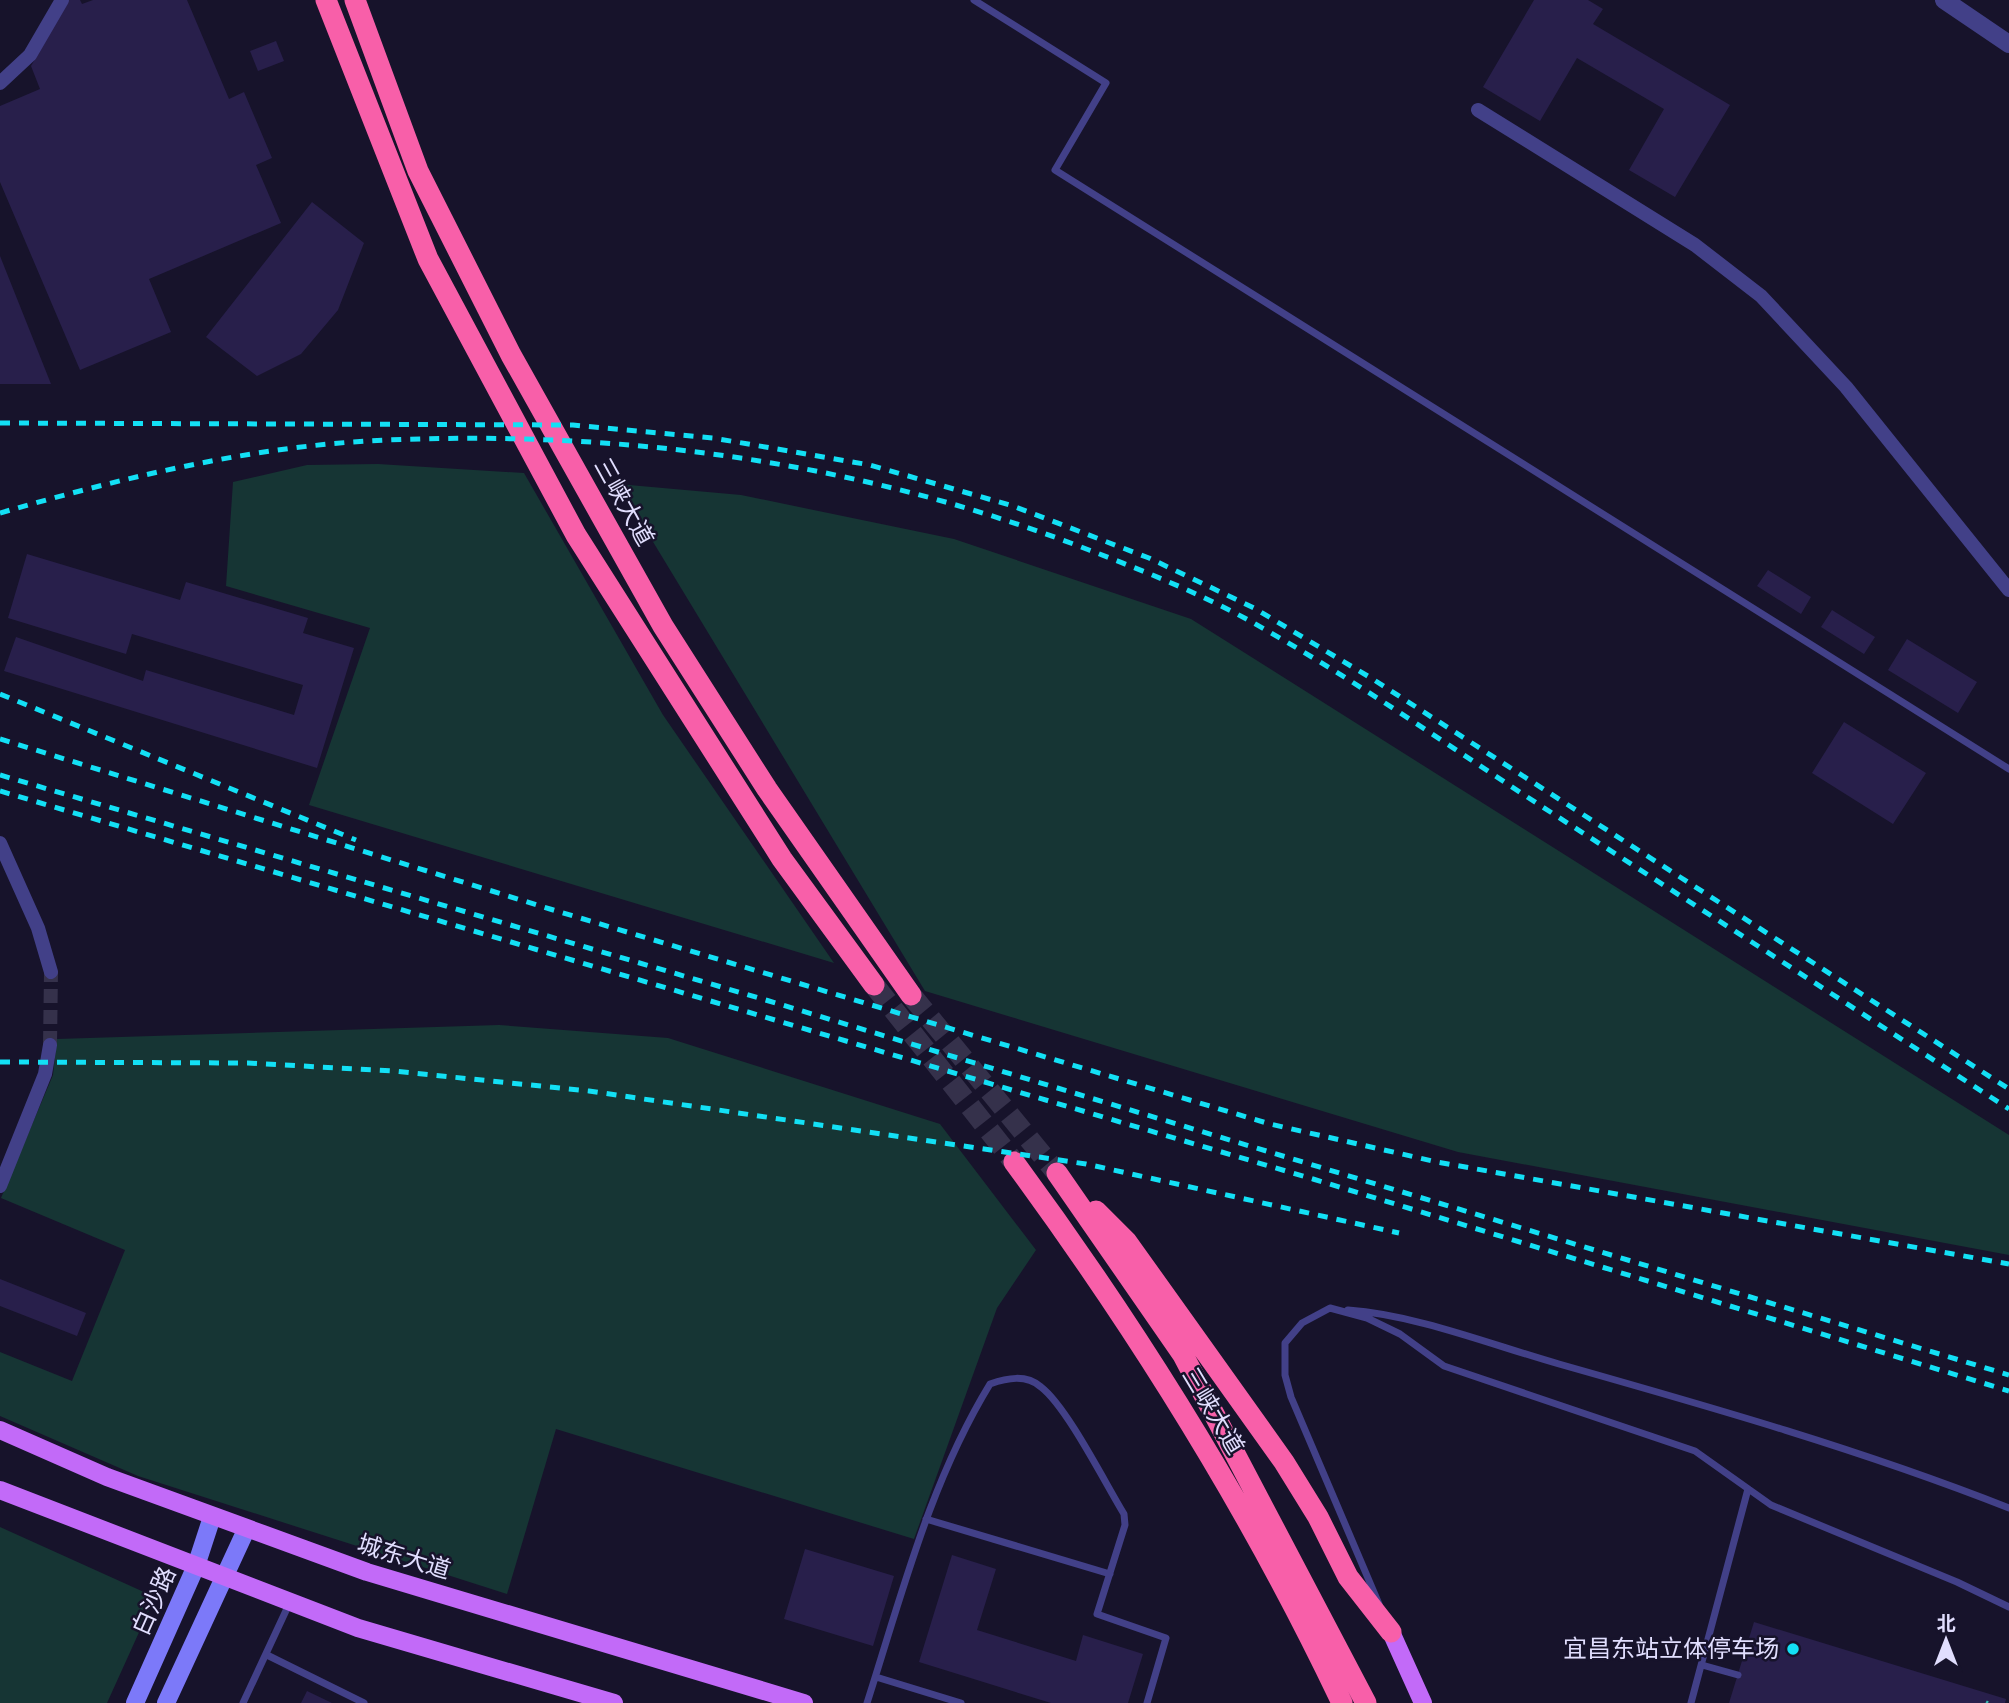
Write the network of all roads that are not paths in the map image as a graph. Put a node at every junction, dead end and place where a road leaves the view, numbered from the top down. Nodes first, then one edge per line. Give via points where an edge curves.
1 (62, 0) edge
2 (326, 0) edge
3 (355, 0) edge
4 (974, 0) edge
5 (1944, 0) edge
6 (2009, 44) edge
7 (0, 83) edge
8 (1478, 110) dead end
9 (2009, 590) edge
10 (2009, 769) edge
11 (0, 842) edge
12 (51, 972) tunnel mouth
13 (874, 985) tunnel mouth
14 (911, 995) tunnel mouth
15 (50, 1045) tunnel mouth
16 (1014, 1162) tunnel mouth
17 (0, 1186) edge
18 (1330, 1308) junction
19 (0, 1430) edge
20 (1748, 1489) junction
21 (0, 1490) edge
22 (2009, 1508) edge
23 (212, 1517) junction
24 (926, 1519) junction
25 (246, 1530) junction
26 (197, 1566) junction
27 (1110, 1574) junction
28 (224, 1577) junction
29 (290, 1602) junction
30 (2009, 1607) edge
31 (1391, 1632) junction
32 (267, 1655) junction
33 (1702, 1665) junction
34 (1738, 1675) dead end
35 (876, 1677) junction
36 (135, 1703) edge
37 (166, 1703) edge
38 (243, 1703) edge
39 (364, 1703) edge
40 (614, 1703) edge
41 (804, 1703) edge
42 (867, 1703) edge
43 (961, 1703) edge
44 (1147, 1703) edge
45 (1342, 1703) edge
46 (1366, 1703) edge
47 (1423, 1703) edge
48 (1691, 1703) edge

1 - 7 street via 30,55
2 - 13 highway via 428,259 576,535 774,848
3 - 14 highway, 三峡大道 via 418,170 518,366 663,626 767,789
4 - 10 lane via 1106,83 1055,170
5 - 6 street
8 - 9 street via 1695,245 1761,296 1846,387
11 - 12 street via 38,928
15 - 17 street via 45,1074
16 - 45 highway, 三峡大道 via 1145,1347 1258,1538
18 - 20 lane via 1367,1318 1400,1334 1444,1366 1695,1451
18 - 22 lane via 1368,1311 1418,1324 1770,1424
18 - 31 lane via 1302,1323 1284,1343 1284,1375
19 - 23 main road, 城东大道
20 - 30 lane via 1771,1506
20 - 33 lane
21 - 26 main road
23 - 25 main road, 城东大道
23 - 26 main road, 白沙路
24 - 27 lane
24 - 27 lane via 965,1423 990,1384 1012,1377 1031,1382 1040,1385 1058,1405 1124,1514
24 - 35 lane
25 - 28 main road
25 - 41 main road, 城东大道 via 367,1572
26 - 28 main road
26 - 36 main road, 白沙路
27 - 44 lane via 1097,1614 1166,1638
28 - 29 main road
28 - 37 main road
29 - 32 lane
29 - 40 main road via 358,1628
31 - 46 highway, 三峡大道 via 1348,1577 1284,1462 1127,1242 1057,1173 1183,1355
31 - 47 main road
32 - 38 lane
32 - 39 lane
33 - 34 lane
33 - 48 lane
35 - 42 lane
35 - 43 lane

